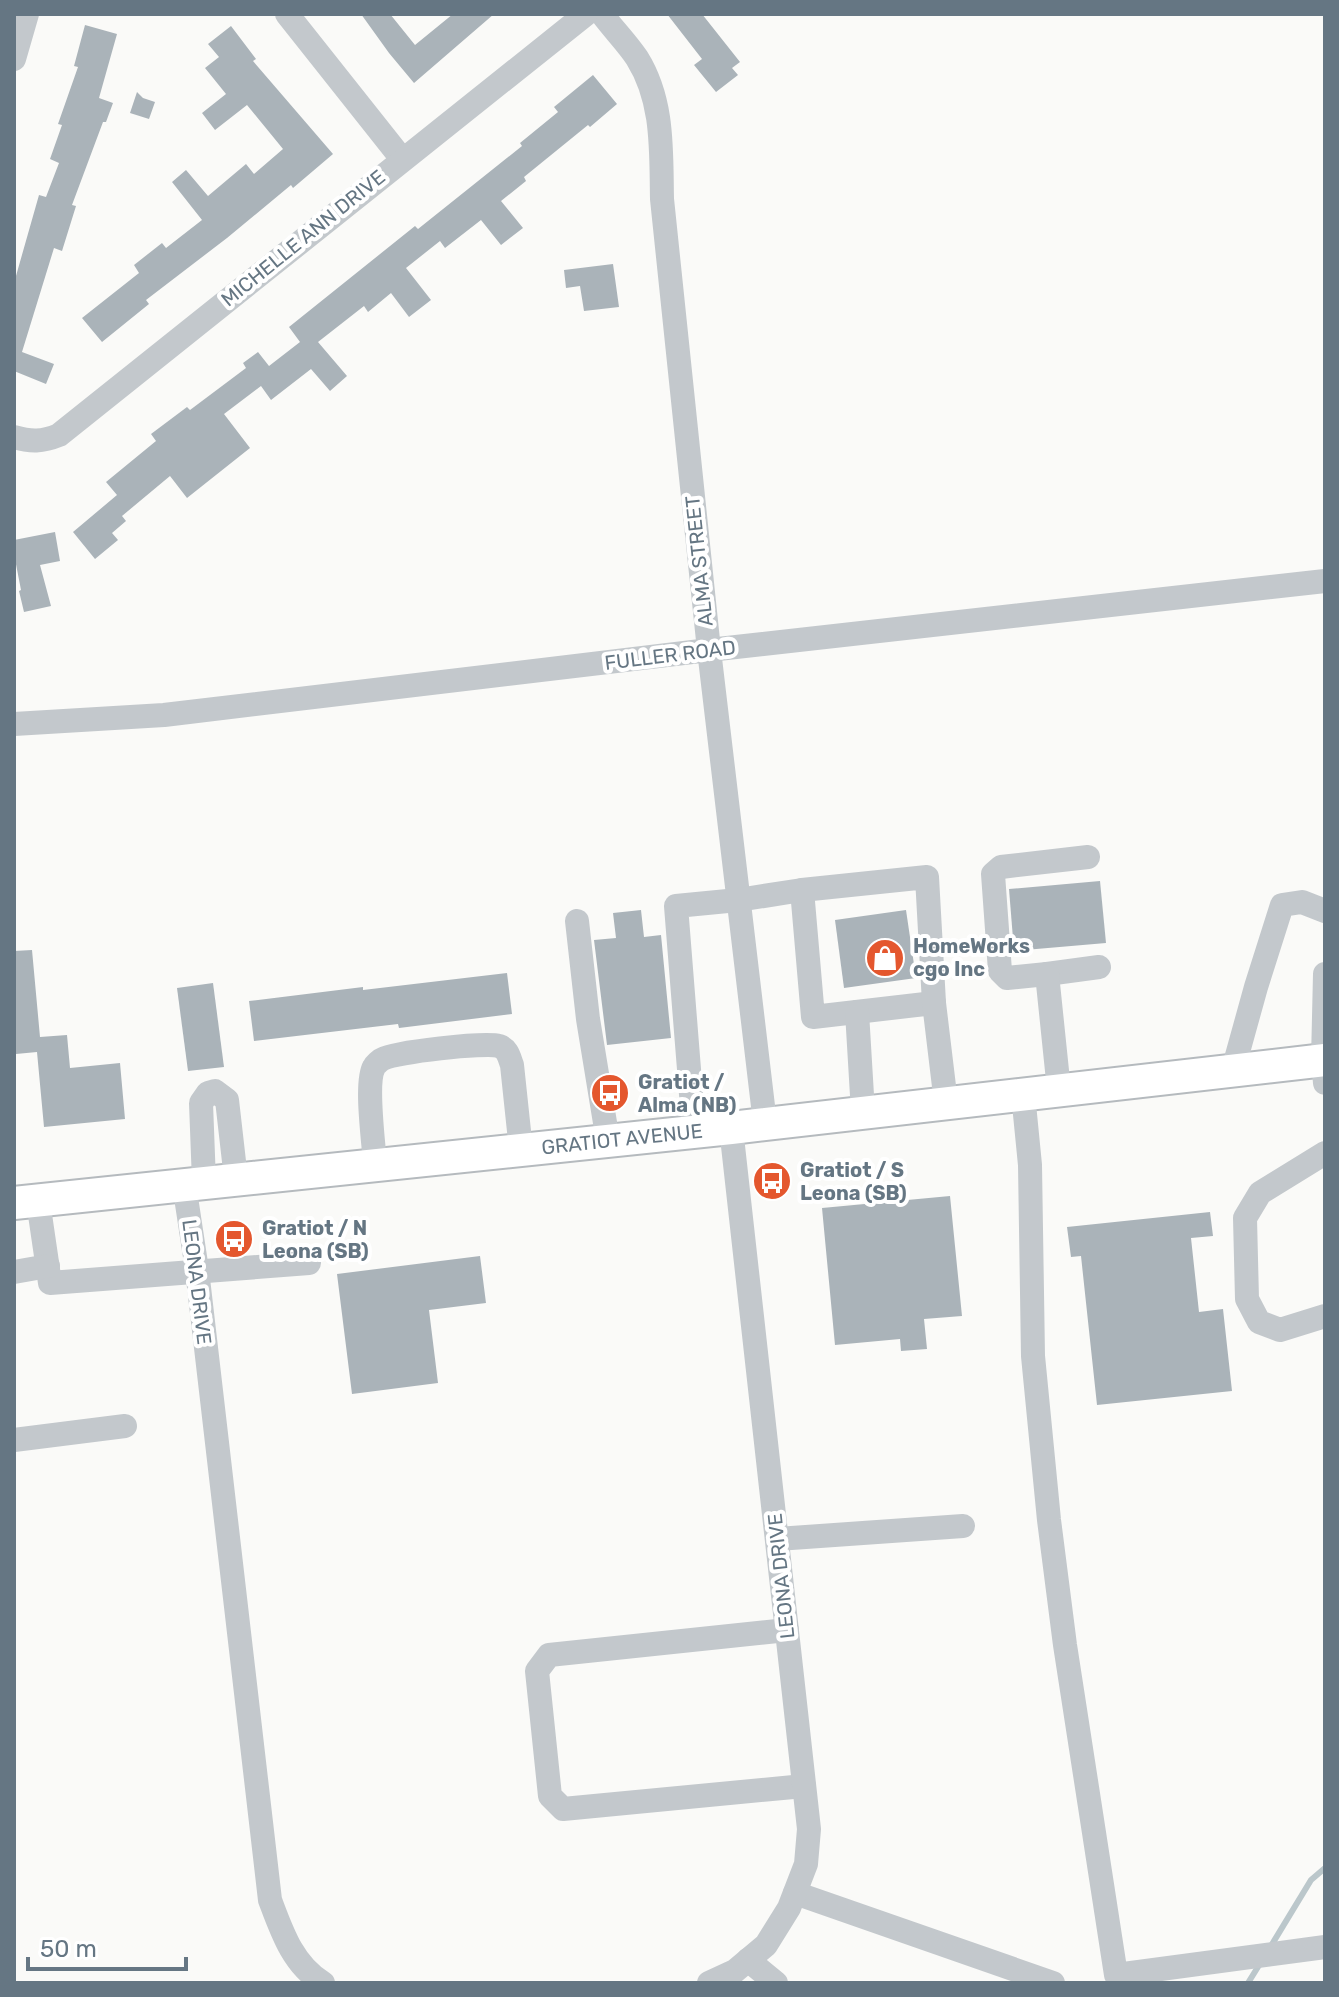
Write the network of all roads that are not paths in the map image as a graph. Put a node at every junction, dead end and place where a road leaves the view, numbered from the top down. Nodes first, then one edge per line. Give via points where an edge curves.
1 (27, 14) edge
2 (287, 14) edge
3 (586, 14) edge
4 (602, 14) edge
5 (14, 59) edge
6 (402, 159) junction
7 (14, 437) edge
8 (1325, 581) edge
9 (709, 650) junction
10 (14, 724) edge
11 (1088, 857) dead end
12 (802, 890) junction
13 (738, 900) junction
14 (1325, 911) edge
15 (577, 921) dead end
16 (1099, 967) dead end
17 (1047, 974) junction
18 (1325, 974) edge
19 (934, 1003) junction
20 (857, 1012) junction
21 (1324, 1068) edge
22 (1233, 1070) junction
23 (1059, 1090) junction
24 (1023, 1094) junction
25 (946, 1103) junction
26 (863, 1112) junction
27 (765, 1123) junction
28 (731, 1128) junction
29 (694, 1132) junction
30 (608, 1141) junction
31 (521, 1150) junction
32 (1325, 1153) edge
33 (375, 1165) junction
34 (236, 1179) junction
35 (194, 1183) junction
36 (26, 1202) edge
37 (309, 1263) dead end
38 (48, 1266) junction
39 (197, 1270) junction
40 (14, 1272) edge
41 (1325, 1316) edge
42 (125, 1426) dead end
43 (14, 1440) edge
44 (963, 1526) dead end
45 (777, 1539) junction
46 (787, 1630) junction
47 (804, 1786) junction
48 (795, 1893) junction
49 (1325, 1947) edge
50 (748, 1960) junction
51 (309, 1980) edge
52 (709, 1983) edge
53 (776, 1983) edge
54 (1053, 1983) edge

1 - 5 street
2 - 6 street
3 - 6 street, MICHELLE ANN DRIVE
4 - 9 street, ALMA STREET via 637,58 657,107
6 - 7 street, MICHELLE ANN DRIVE via 59,435 29,442
8 - 9 street, FULLER ROAD
9 - 10 street, FULLER ROAD via 164,715
9 - 13 street, ALMA STREET
11 - 17 street via 1001,867 993,874 1000,971 1007,978
12 - 13 street
12 - 19 street via 927,877
12 - 20 street via 813,1017
13 - 27 street, ALMA STREET
13 - 29 street via 676,906
14 - 22 street via 1302,902 1282,905
15 - 30 street
16 - 17 street
17 - 23 street
18 - 21 street
19 - 20 street
19 - 25 street
20 - 26 street
21 - 22 main road, GRATIOT AVENUE
22 - 23 main road, GRATIOT AVENUE
23 - 24 main road, GRATIOT AVENUE
24 - 25 main road, GRATIOT AVENUE
24 - 49 street via 1030,1165 1033,1356 1047,1505 1116,1975
25 - 26 main road, GRATIOT AVENUE
26 - 27 main road, GRATIOT AVENUE
27 - 28 main road, GRATIOT AVENUE
28 - 29 main road, GRATIOT AVENUE
28 - 45 street, LEONA DRIVE
29 - 30 main road, GRATIOT AVENUE
30 - 31 main road, GRATIOT AVENUE
31 - 33 main road, GRATIOT AVENUE
31 - 33 street via 508,1053 501,1046 423,1050 383,1058 374,1065 370,1080
32 - 41 street via 1260,1193 1245,1218 1247,1299 1259,1322 1280,1330
33 - 34 main road, GRATIOT AVENUE
34 - 35 main road, GRATIOT AVENUE
34 - 35 street, LEONA DRIVE via 227,1100 215,1091 201,1103
35 - 36 main road, GRATIOT AVENUE
35 - 39 street, LEONA DRIVE
36 - 38 street
37 - 39 street
38 - 39 street via 50,1283
38 - 40 street
39 - 51 street, LEONA DRIVE via 270,1900 285,1941
42 - 43 street
44 - 45 street
45 - 46 street, LEONA DRIVE
46 - 47 street, LEONA DRIVE
46 - 47 street via 549,1655 537,1671 550,1796 563,1809
47 - 48 street, LEONA DRIVE via 809,1829 806,1864
48 - 50 street, LEONA DRIVE via 766,1945
48 - 54 street
50 - 52 street, LEONA DRIVE
50 - 53 street

